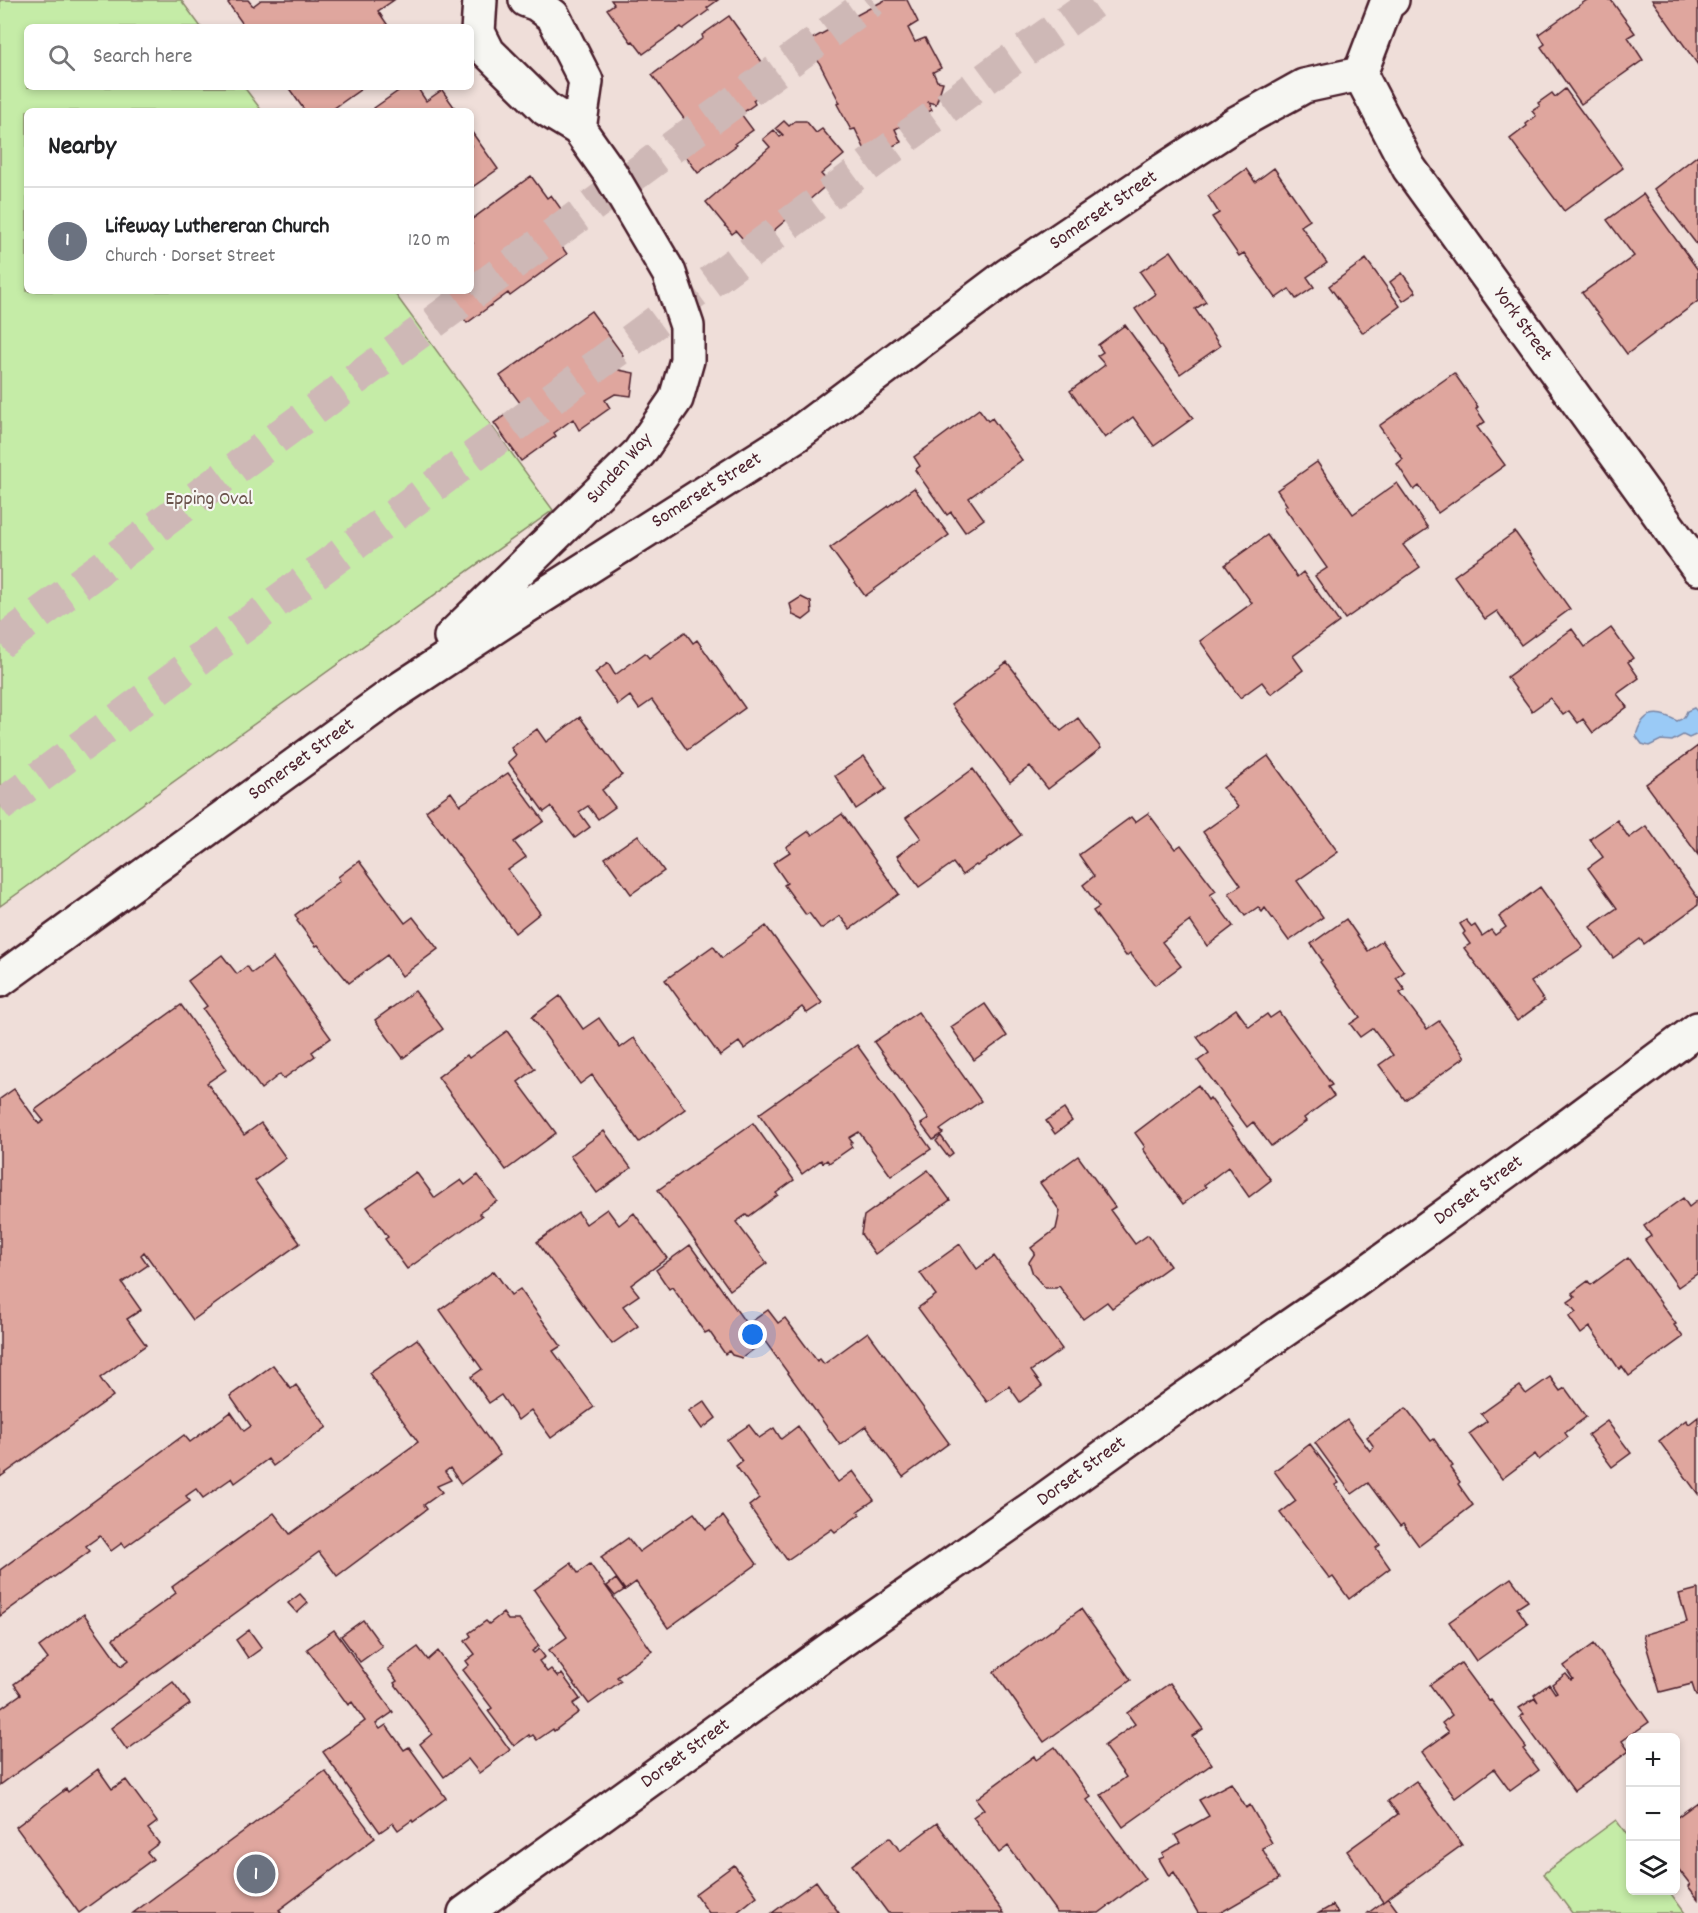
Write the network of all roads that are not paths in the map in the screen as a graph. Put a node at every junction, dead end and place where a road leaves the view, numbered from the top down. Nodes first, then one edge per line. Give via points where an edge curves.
1 (480, 0) edge
2 (526, 0) edge
3 (1392, 0) edge
4 (1360, 74) junction
5 (579, 129) junction
6 (1698, 568) edge
7 (394, 693) junction
8 (0, 980) edge
9 (1698, 1029) edge
10 (465, 1913) edge

1 - 5 street, Sunden Way via 478,32 488,52 546,109
2 - 5 street via 553,16 586,81
3 - 4 street via 1387,3
4 - 6 street, York Street via 1409,168
4 - 7 street, Somerset Street via 1304,86 1234,124 1008,275 796,435
5 - 7 street, Sunden Way via 669,273 687,326 687,360 676,399 639,453
7 - 8 street, Somerset Street
9 - 10 street, Dorset Street via 1341,1291 837,1644

